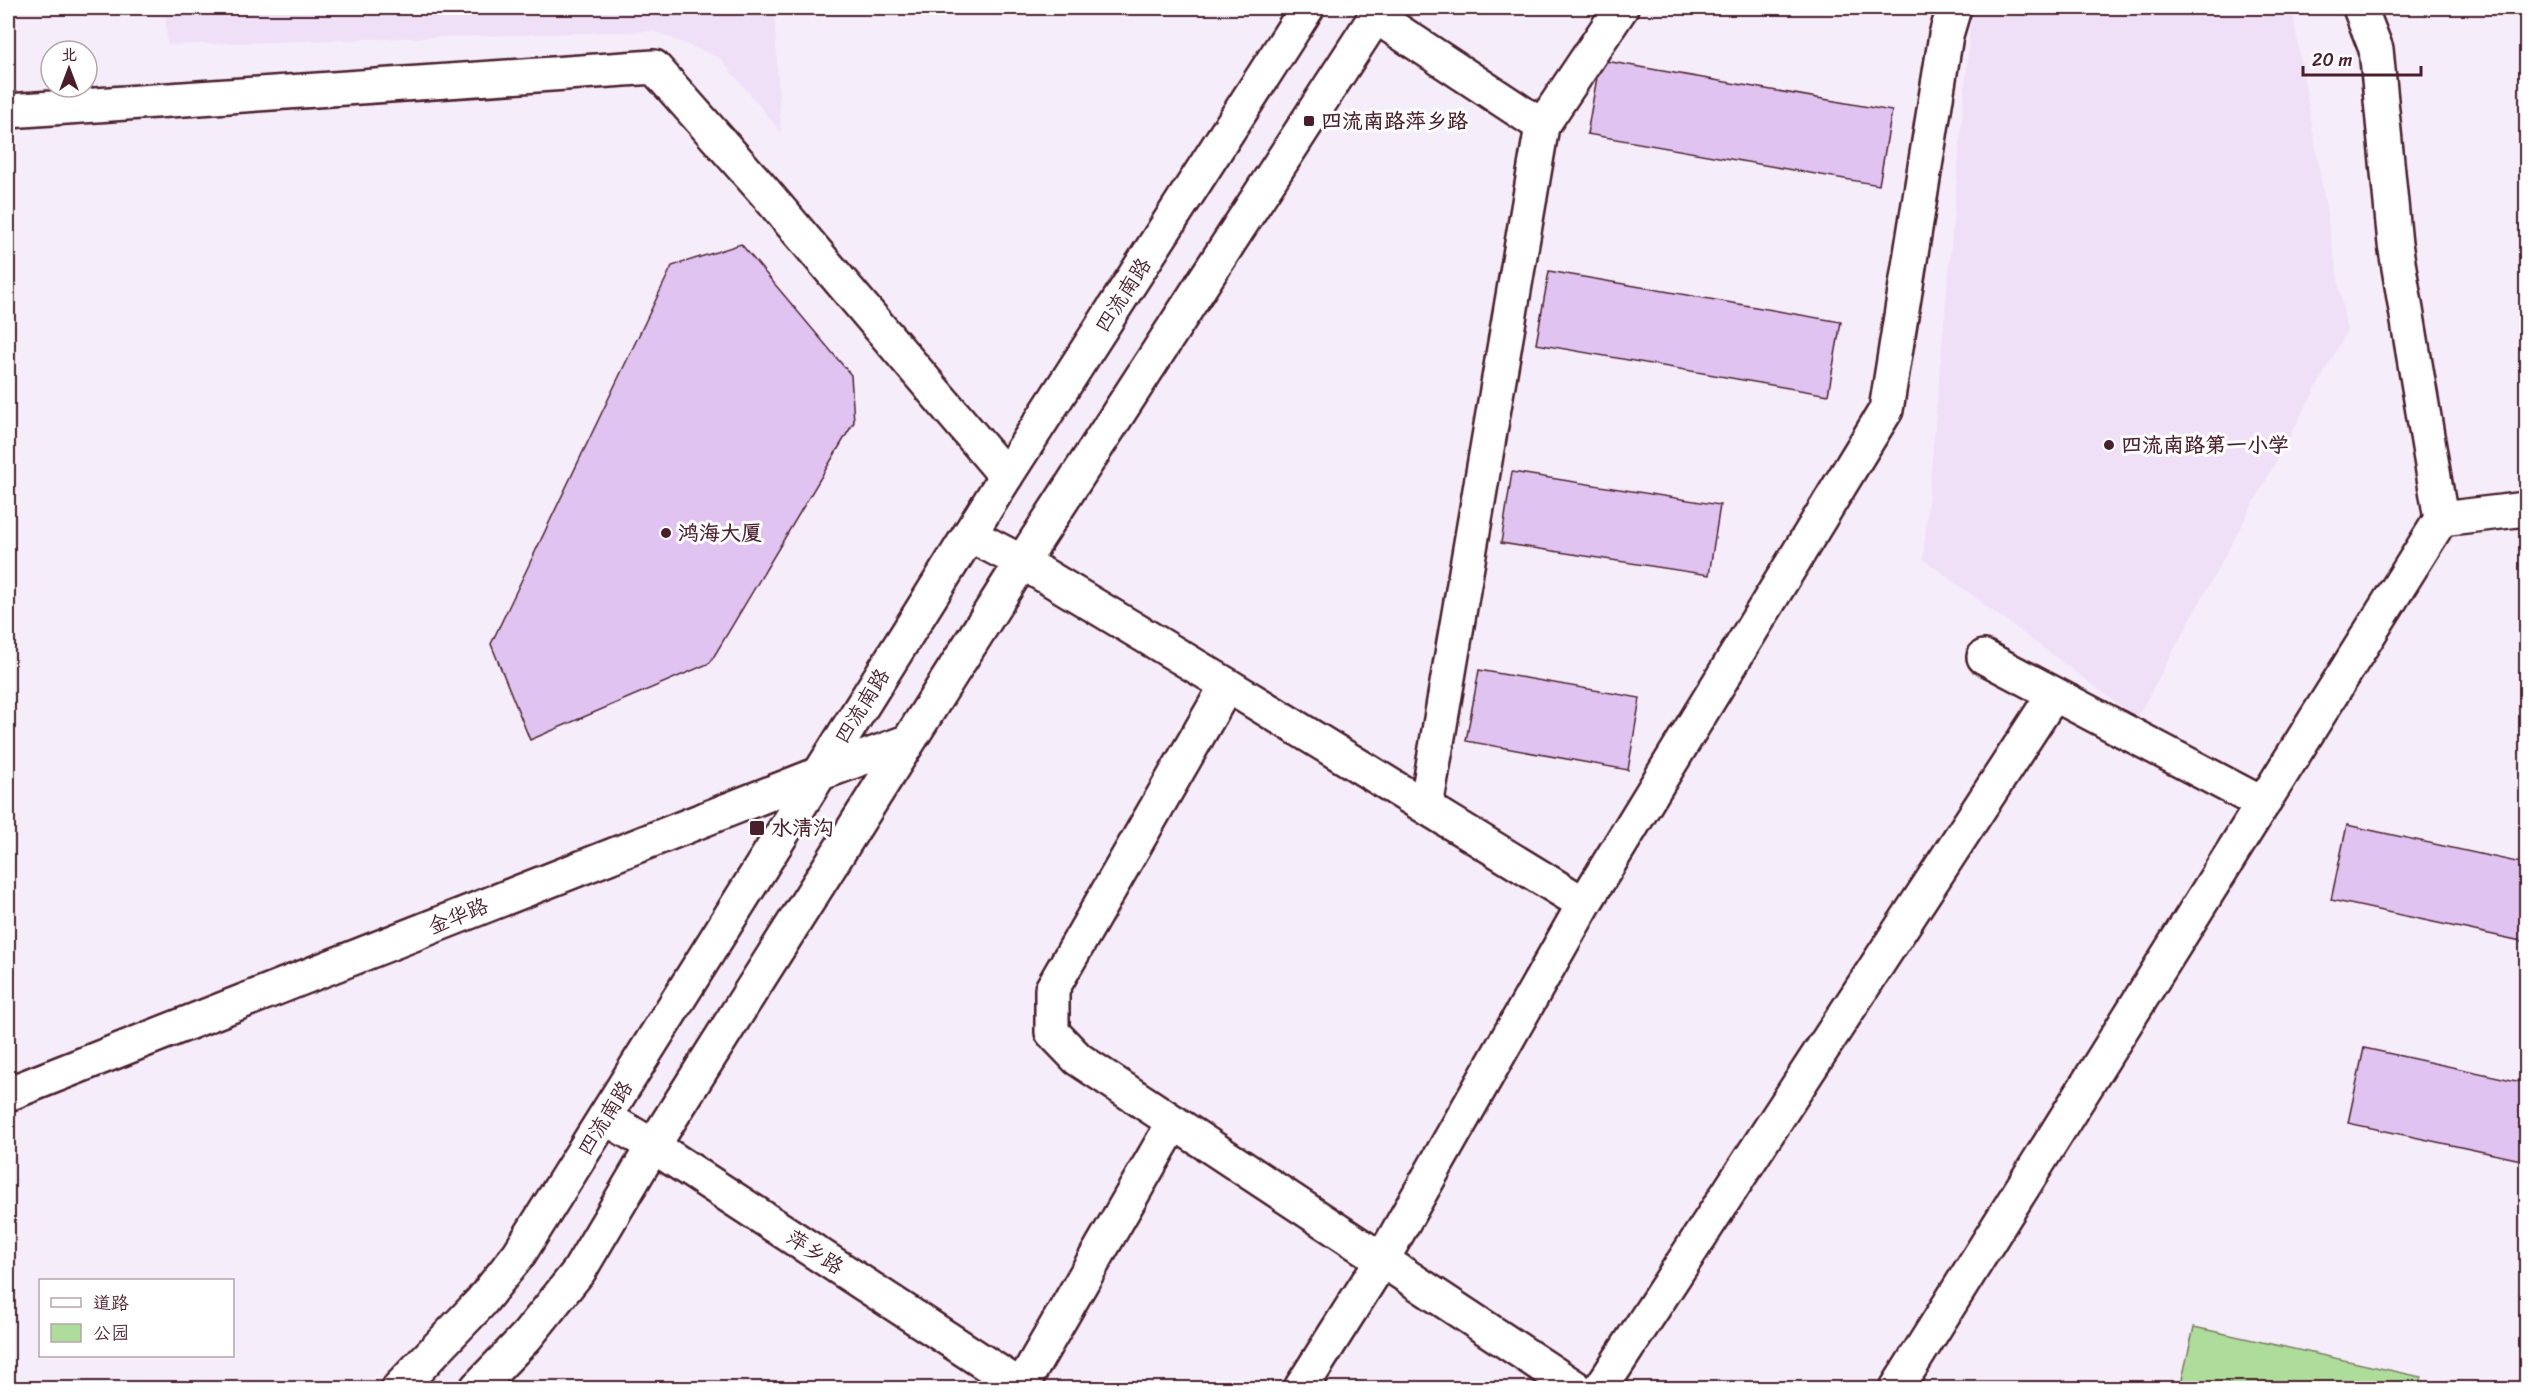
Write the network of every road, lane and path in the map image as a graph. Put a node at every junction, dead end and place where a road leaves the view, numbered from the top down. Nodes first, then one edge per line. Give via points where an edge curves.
1 (1306, 8) edge
2 (1621, 8) edge
3 (1953, 8) edge
4 (2360, 8) edge
5 (1378, 12) edge
6 (8, 111) edge
7 (1542, 126) junction
8 (1006, 476) junction
9 (2526, 509) edge
10 (2440, 519) junction
11 (970, 535) junction
12 (1022, 562) junction
13 (1984, 657) dead end
14 (1227, 685) junction
15 (2054, 694) junction
16 (909, 741) junction
17 (819, 774) junction
18 (2263, 804) junction
19 (1426, 807) junction
20 (1584, 903) junction
21 (8, 1094) edge
22 (606, 1118) junction
23 (1173, 1122) junction
24 (653, 1146) junction
25 (1382, 1260) junction
26 (1022, 1388) edge
27 (399, 1389) edge
28 (477, 1389) edge
29 (1301, 1389) edge
30 (1576, 1389) edge
31 (1602, 1389) edge
32 (1897, 1389) edge

1 - 8 street, 四流南路
2 - 7 street
3 - 20 street via 1886,410
4 - 10 street via 2376,49 2395,244
5 - 7 street
5 - 12 street
6 - 8 street via 654,67
7 - 19 street
8 - 11 street, 四流南路
9 - 10 street
10 - 18 street
11 - 12 street
11 - 17 street, 四流南路
12 - 14 street
12 - 16 street
13 - 15 street
14 - 19 street
14 - 23 street via 1052,989 1052,1032 1078,1059
15 - 18 street
15 - 31 street
16 - 17 street, 金华路
16 - 24 street
17 - 21 street, 金华路
17 - 22 street, 四流南路
18 - 32 street
19 - 20 street
20 - 25 street
22 - 24 street, 萍乡路
22 - 27 street, 四流南路 via 519,1254 481,1302
23 - 25 street
23 - 26 street
24 - 26 street, 萍乡路
24 - 28 street via 579,1271 527,1336
25 - 29 street
25 - 30 street

